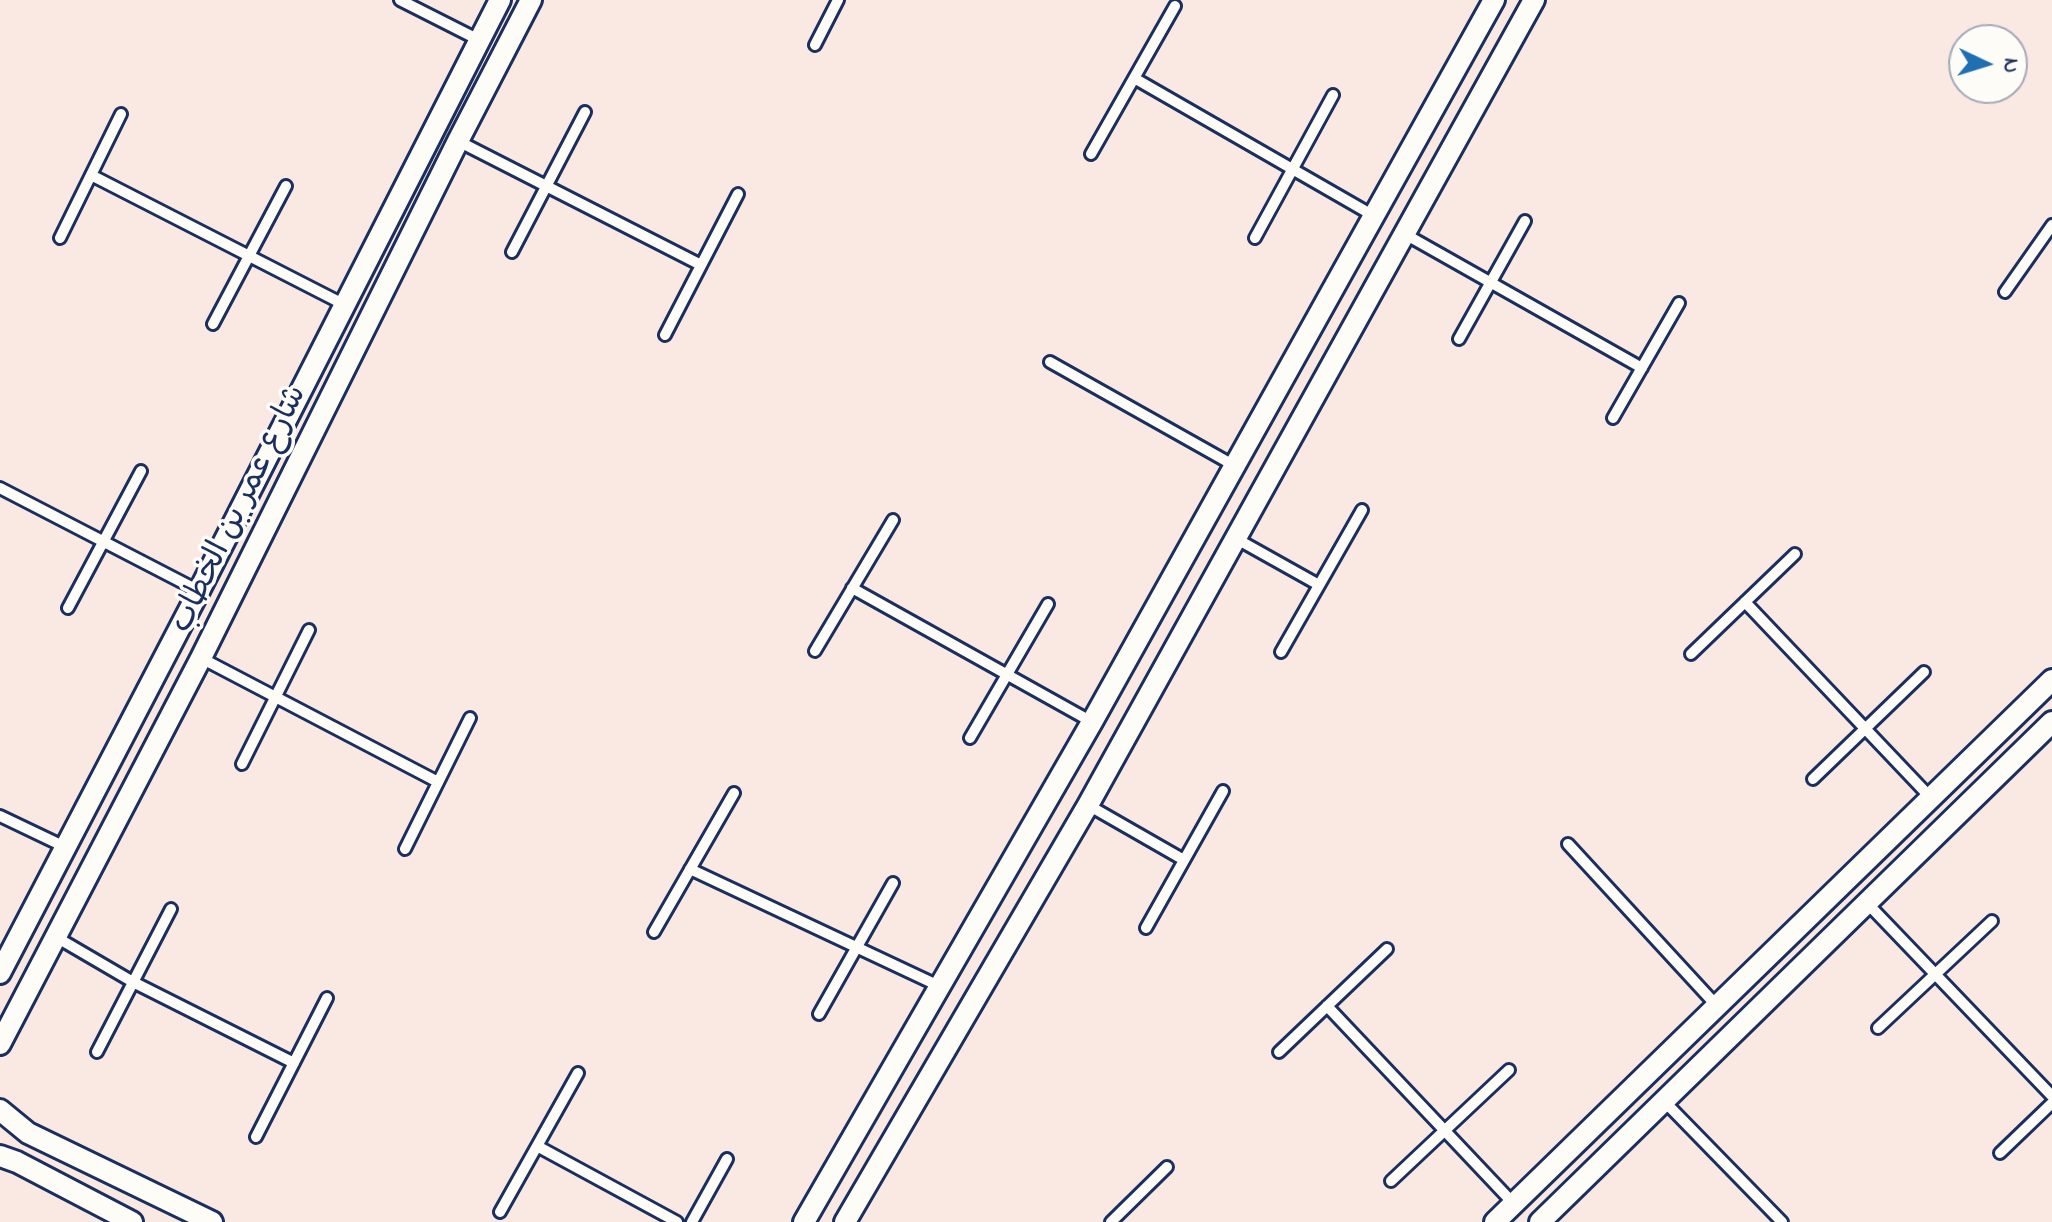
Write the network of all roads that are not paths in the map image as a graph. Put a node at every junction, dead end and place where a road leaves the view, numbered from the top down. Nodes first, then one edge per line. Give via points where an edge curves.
1 (400, 0) edge
2 (500, 0) edge
3 (531, 0) edge
4 (838, 0) edge
5 (1494, 0) edge
6 (1534, 0) edge
7 (1175, 6) dead end
8 (479, 40) junction
9 (815, 45) dead end
10 (1134, 78) junction
11 (1333, 95) dead end
12 (585, 112) dead end
13 (121, 114) dead end
14 (458, 141) junction
15 (1091, 154) dead end
16 (1293, 169) junction
17 (91, 175) junction
18 (286, 186) dead end
19 (546, 186) junction
20 (738, 194) dead end
21 (1374, 216) junction
22 (1525, 221) dead end
23 (1403, 233) junction
24 (2050, 233) edge
25 (60, 238) dead end
26 (1255, 238) dead end
27 (512, 252) dead end
28 (248, 256) junction
29 (701, 265) junction
30 (1490, 283) junction
31 (2005, 292) dead end
32 (1679, 303) dead end
33 (345, 305) junction
34 (213, 324) dead end
35 (665, 335) dead end
36 (1459, 339) dead end
37 (1050, 362) dead end
38 (1642, 368) junction
39 (1613, 418) dead end
40 (1235, 466) junction
41 (141, 471) dead end
42 (0, 488) edge
43 (1362, 510) dead end
44 (893, 520) dead end
45 (1235, 538) junction
46 (104, 541) junction
47 (1795, 554) dead end
48 (1319, 585) junction
49 (852, 588) junction
50 (199, 591) junction
51 (1745, 602) junction
52 (1048, 604) dead end
53 (68, 608) dead end
54 (309, 630) dead end
55 (815, 651) dead end
56 (1281, 652) dead end
57 (1691, 654) dead end
58 (201, 658) junction
59 (1924, 672) dead end
60 (1006, 675) junction
61 (2052, 680) edge
62 (275, 698) junction
63 (470, 718) dead end
64 (1092, 722) junction
65 (2052, 722) edge
66 (1865, 728) junction
67 (970, 738) dead end
68 (242, 764) dead end
69 (1813, 779) dead end
70 (438, 782) junction
71 (1223, 791) dead end
72 (734, 793) dead end
73 (1931, 798) junction
74 (1088, 805) junction
75 (0, 816) edge
76 (1568, 844) dead end
77 (65, 847) junction
78 (405, 849) dead end
79 (1184, 860) junction
80 (690, 869) junction
81 (893, 883) dead end
82 (1867, 903) junction
83 (171, 909) dead end
84 (1992, 921) dead end
85 (1146, 928) dead end
86 (654, 932) dead end
87 (18, 940) junction
88 (51, 946) junction
89 (857, 948) junction
90 (1387, 949) dead end
91 (0, 973) edge
92 (1936, 974) junction
93 (133, 982) junction
94 (939, 986) junction
95 (327, 998) dead end
96 (1327, 1006) junction
97 (1717, 1006) junction
98 (819, 1014) dead end
99 (1878, 1028) dead end
100 (0, 1044) edge
101 (97, 1052) dead end
102 (1279, 1052) dead end
103 (294, 1063) junction
104 (1509, 1070) dead end
105 (578, 1073) dead end
106 (2052, 1096) edge
107 (1664, 1101) junction
108 (2052, 1103) edge
109 (0, 1110) edge
110 (1445, 1131) junction
111 (256, 1137) dead end
112 (537, 1146) junction
113 (2000, 1153) dead end
114 (0, 1156) edge
115 (727, 1159) dead end
116 (1167, 1167) dead end
117 (833, 1173) junction
118 (1391, 1181) dead end
119 (861, 1192) junction
120 (1514, 1204) junction
121 (500, 1212) dead end
122 (1114, 1221) edge
123 (132, 1222) edge
124 (212, 1222) edge
125 (677, 1222) edge
126 (692, 1222) edge
127 (804, 1222) edge
128 (845, 1222) edge
129 (1495, 1222) edge
130 (1540, 1222) edge
131 (1782, 1222) edge

1 - 8 lane
2 - 8 street, شارع عمر بن الخطاب
3 - 14 street, شارع عمر بن الخطاب
4 - 9 lane
5 - 21 street
6 - 23 street
7 - 10 lane
8 - 33 street, شارع عمر بن الخطاب
10 - 15 lane
10 - 16 lane
11 - 16 lane
12 - 19 lane
13 - 17 lane
14 - 19 lane
14 - 58 street, شارع عمر بن الخطاب
16 - 21 lane
16 - 26 lane
17 - 25 lane
17 - 28 lane
18 - 28 lane
19 - 27 lane
19 - 29 lane
20 - 29 lane
21 - 40 street
22 - 30 lane
23 - 30 lane
23 - 45 street
24 - 31 lane
28 - 33 lane
28 - 34 lane
29 - 35 lane
30 - 36 lane
30 - 38 lane
32 - 38 lane
33 - 50 street, شارع عمر بن الخطاب
37 - 40 lane
38 - 39 lane
40 - 64 street
41 - 46 lane
42 - 46 lane
43 - 48 lane
44 - 49 lane
45 - 48 lane
45 - 74 street
46 - 50 lane
46 - 53 lane
47 - 51 lane
48 - 56 lane
49 - 55 lane
49 - 60 lane
50 - 77 street, شارع عمر بن الخطاب
51 - 57 lane
51 - 66 lane
52 - 60 lane
54 - 62 lane
58 - 62 lane
58 - 88 street, شارع عمر بن الخطاب
59 - 66 lane
60 - 64 lane
60 - 67 lane
61 - 73 street
62 - 68 lane
62 - 70 lane
63 - 70 lane
64 - 94 street
65 - 82 street
66 - 69 lane
66 - 73 lane
70 - 78 lane
71 - 79 lane
72 - 80 lane
73 - 97 street
74 - 79 lane
74 - 119 street
75 - 77 lane
76 - 97 lane
77 - 87 street, شارع عمر بن الخطاب
79 - 85 lane
80 - 86 lane
80 - 89 lane
81 - 89 lane
82 - 92 lane
82 - 107 street
83 - 93 lane
84 - 92 lane
87 - 88 street
87 - 91 street, شارع عمر بن الخطاب
88 - 93 lane
88 - 100 street, شارع عمر بن الخطاب
89 - 94 lane
89 - 98 lane
90 - 96 lane
92 - 99 lane
92 - 106 lane
93 - 101 lane
93 - 103 lane
94 - 117 street
95 - 103 lane
96 - 102 lane
96 - 110 lane
97 - 120 street
103 - 111 lane
104 - 110 lane
105 - 112 lane
107 - 130 street
107 - 131 lane
108 - 113 lane
109 - 124 street via 28,1133
110 - 118 lane
110 - 120 lane
112 - 121 lane
112 - 125 lane
114 - 123 street
115 - 126 lane
116 - 122 lane
117 - 119 street
117 - 127 street
119 - 128 street
120 - 129 street

